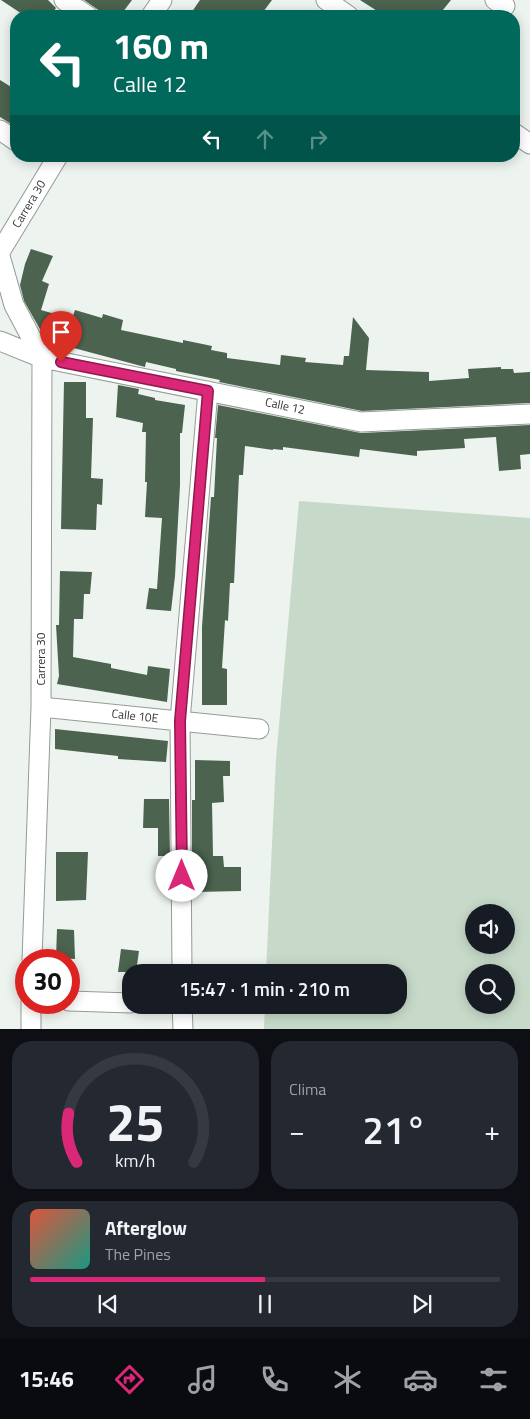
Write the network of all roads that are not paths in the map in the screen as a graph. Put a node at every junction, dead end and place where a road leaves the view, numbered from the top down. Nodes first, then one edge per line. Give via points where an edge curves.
1 (64, 0) edge
2 (326, 0) edge
3 (79, 10) edge
4 (340, 10) edge
5 (48, 162) edge
6 (0, 252) edge
7 (0, 256) edge
8 (0, 341) edge
9 (42, 358) junction
10 (208, 391) junction
11 (530, 414) edge
12 (41, 707) junction
13 (180, 721) junction
14 (259, 729) dead end
15 (32, 949) edge
16 (182, 964) edge
17 (80, 1001) edge
18 (122, 1003) edge
19 (31, 1014) edge
20 (182, 1014) edge
21 (32, 1029) edge
22 (183, 1029) edge

1 - 3 street
2 - 4 street
5 - 6 street, Carrera 30
7 - 9 street via 14,305
8 - 9 street, Calle 12
9 - 10 street, Calle 12
9 - 12 street, Carrera 30
10 - 11 street, Calle 12 via 361,422
10 - 13 street
12 - 13 street, Calle 10E
12 - 15 street, Carrera 30
13 - 14 street, Calle 10E
13 - 16 street
17 - 18 street
19 - 21 street
20 - 22 street

